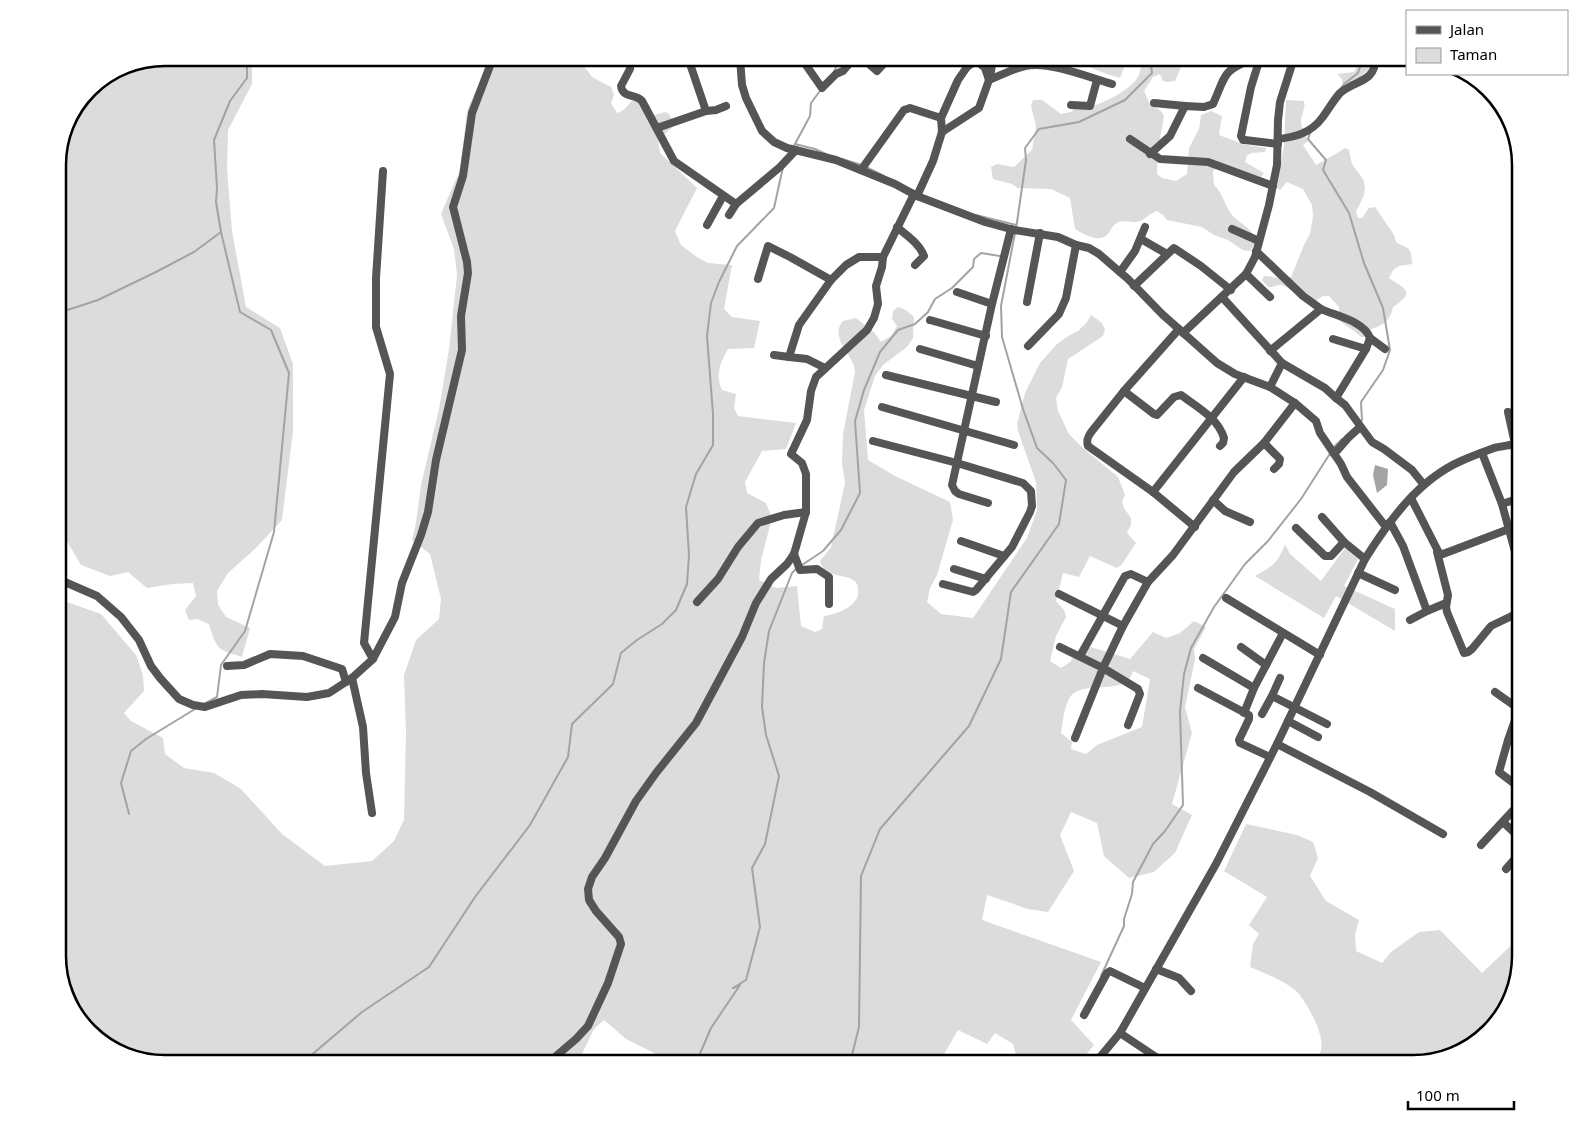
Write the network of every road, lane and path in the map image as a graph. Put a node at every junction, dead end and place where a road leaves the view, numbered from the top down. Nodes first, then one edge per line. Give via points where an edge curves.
1 (490, 66) edge
2 (630, 66) edge
3 (691, 66) edge
4 (741, 66) edge
5 (807, 66) edge
6 (847, 66) edge
7 (871, 66) edge
8 (881, 66) edge
9 (969, 66) edge
10 (983, 66) edge
11 (992, 66) edge
12 (1029, 66) edge
13 (1042, 66) edge
14 (1236, 66) edge
15 (1257, 66) edge
16 (1291, 66) edge
17 (1374, 66) edge
18 (990, 80) junction
19 (1097, 80) junction
20 (1112, 84) dead end
21 (1154, 103) dead end
22 (1071, 105) dead end
23 (726, 106) dead end
24 (1186, 106) junction
25 (706, 111) junction
26 (941, 118) junction
27 (657, 128) junction
28 (942, 132) junction
29 (1130, 139) dead end
30 (1278, 141) junction
31 (792, 149) junction
32 (1150, 154) junction
33 (863, 167) junction
34 (382, 171) dead end
35 (1273, 186) junction
36 (917, 194) junction
37 (723, 196) junction
38 (736, 204) junction
39 (729, 215) dead end
40 (708, 225) dead end
41 (1145, 227) dead end
42 (897, 228) junction
43 (1232, 228) dead end
44 (1014, 230) junction
45 (1040, 233) junction
46 (1141, 239) junction
47 (1259, 241) junction
48 (1076, 245) junction
49 (1256, 251) junction
50 (1167, 254) junction
51 (883, 257) junction
52 (915, 265) dead end
53 (1120, 272) junction
54 (1246, 274) junction
55 (758, 279) dead end
56 (831, 280) junction
57 (1134, 286) junction
58 (1231, 290) junction
59 (957, 292) dead end
60 (1222, 297) junction
61 (1270, 297) dead end
62 (1027, 302) dead end
63 (992, 304) junction
64 (1321, 309) junction
65 (930, 320) dead end
66 (1181, 331) junction
67 (986, 336) junction
68 (1370, 338) junction
69 (1333, 339) dead end
70 (1028, 346) dead end
71 (1366, 348) junction
72 (920, 349) dead end
73 (1386, 349) dead end
74 (1270, 351) junction
75 (774, 356) dead end
76 (790, 357) junction
77 (1282, 363) junction
78 (978, 366) junction
79 (825, 368) junction
80 (886, 375) dead end
81 (1244, 377) junction
82 (1270, 387) junction
83 (1124, 391) junction
84 (972, 396) junction
85 (1336, 398) junction
86 (996, 402) dead end
87 (1295, 403) junction
88 (882, 407) dead end
89 (1508, 412) dead end
90 (1212, 418) junction
91 (1512, 424) edge
92 (1359, 425) junction
93 (964, 431) junction
94 (873, 441) dead end
95 (1264, 443) junction
96 (1512, 444) edge
97 (1014, 445) dead end
98 (1220, 446) dead end
99 (1332, 452) junction
100 (1482, 453) junction
101 (957, 463) junction
102 (1274, 470) dead end
103 (1424, 485) junction
104 (1153, 492) junction
105 (1411, 498) junction
106 (1213, 500) junction
107 (1512, 501) edge
108 (988, 503) dead end
109 (1502, 504) junction
110 (806, 512) junction
111 (1322, 517) dead end
112 (1250, 522) dead end
113 (1388, 525) junction
114 (1195, 527) junction
115 (1296, 528) dead end
116 (1509, 529) junction
117 (1512, 540) edge
118 (961, 541) dead end
119 (1344, 542) junction
120 (1437, 552) junction
121 (794, 554) junction
122 (1004, 556) junction
123 (1365, 559) junction
124 (954, 569) dead end
125 (1358, 573) junction
126 (986, 579) junction
127 (66, 582) edge
128 (1148, 582) junction
129 (944, 584) dead end
130 (1395, 590) dead end
131 (1059, 594) dead end
132 (1226, 598) dead end
133 (697, 602) dead end
134 (1446, 602) junction
135 (829, 604) dead end
136 (1427, 611) junction
137 (1101, 615) junction
138 (1512, 616) edge
139 (1410, 620) dead end
140 (1123, 626) junction
141 (1284, 633) junction
142 (1060, 647) dead end
143 (1241, 647) dead end
144 (1320, 655) junction
145 (1080, 656) junction
146 (1204, 658) dead end
147 (373, 659) junction
148 (1266, 665) junction
149 (227, 666) dead end
150 (1103, 668) junction
151 (1280, 678) dead end
152 (349, 680) junction
153 (1198, 688) dead end
154 (1254, 688) junction
155 (1495, 692) dead end
156 (1272, 696) junction
157 (1512, 702) edge
158 (1294, 707) junction
159 (1244, 712) junction
160 (1262, 714) dead end
161 (1288, 721) junction
162 (1327, 724) dead end
163 (1128, 725) dead end
164 (1512, 732) edge
165 (1318, 737) dead end
166 (1076, 738) dead end
167 (1277, 744) junction
168 (1270, 757) junction
169 (1512, 782) edge
170 (1512, 812) edge
171 (372, 813) dead end
172 (1503, 822) junction
173 (1512, 830) edge
174 (1443, 834) dead end
175 (1481, 845) dead end
176 (1512, 863) edge
177 (1506, 869) dead end
178 (1156, 968) junction
179 (1144, 988) junction
180 (1191, 991) dead end
181 (1084, 1014) dead end
182 (1120, 1033) junction
183 (558, 1055) edge
184 (1102, 1055) edge
185 (1151, 1055) edge

1 - 147 street via 472,114 463,176 453,207 468,273 460,316 462,350 436,460 428,512 402,583 395,617
2 - 27 street via 620,88 625,95 640,98
3 - 25 street
4 - 31 street via 742,85 762,131 769,139
5 - 6 street via 820,87
7 - 8 street via 877,71
9 - 26 street via 958,80
10 - 18 street
11 - 18 street
12 - 18 street
13 - 19 street
14 - 24 street via 1222,80 1213,104
15 - 30 street via 1241,136 1243,140
16 - 30 street via 1280,102
17 - 30 street via 1368,78 1341,92 1318,123 1296,136
18 - 28 street via 979,108
19 - 20 street
19 - 22 street via 1090,106
21 - 24 street
23 - 25 street
24 - 32 street via 1170,136
25 - 27 street
26 - 28 street
26 - 33 street via 910,108 904,110
27 - 37 street via 674,161
28 - 36 street
29 - 32 street
30 - 35 street
31 - 33 street
31 - 38 street via 783,164
32 - 35 street via 1164,160 1208,162
33 - 36 street
34 - 147 street via 376,327 390,374 364,643
35 - 47 street
36 - 42 street
36 - 44 street via 984,222
37 - 38 street
37 - 40 street
38 - 39 street
41 - 46 street
42 - 51 street
42 - 52 street via 916,243 924,256
43 - 47 street
44 - 45 street
44 - 63 street
45 - 48 street
45 - 62 street
46 - 50 street
46 - 53 street
47 - 49 street
48 - 53 street via 1089,248
48 - 70 street via 1060,314
49 - 54 street
49 - 64 street
50 - 57 street
50 - 58 street via 1176,248
51 - 56 street via 859,257
51 - 79 street via 876,286 878,304 874,318 867,330
53 - 57 street
54 - 58 street
54 - 61 street
55 - 56 street via 768,246
56 - 76 street via 799,325
57 - 66 street
58 - 60 street
59 - 63 street
60 - 66 street
60 - 74 street
63 - 67 street
64 - 68 street via 1365,329
64 - 74 street
65 - 67 street
66 - 81 street via 1217,363
66 - 83 street
67 - 78 street
68 - 71 street
68 - 73 street
69 - 71 street
71 - 85 street
72 - 78 street
74 - 77 street
75 - 76 street
76 - 79 street via 807,359
77 - 82 street
77 - 85 street
78 - 84 street
79 - 110 street via 813,384 807,420 791,454 802,463 806,474
80 - 84 street
81 - 82 street
81 - 90 street
82 - 87 street
83 - 90 street via 1157,415 1174,397 1181,395
83 - 104 street via 1087,438 1087,443
84 - 86 street
84 - 93 street
85 - 92 street
87 - 95 street
87 - 99 street via 1316,420
88 - 93 street
89 - 91 street
90 - 98 street via 1224,438
90 - 104 street
92 - 99 street
92 - 103 street via 1372,442 1412,470
93 - 97 street
93 - 101 street
94 - 101 street
95 - 102 street via 1280,459
95 - 106 street via 1234,472
96 - 100 street
99 - 113 street via 1355,489
100 - 103 street via 1451,466
100 - 109 street
101 - 108 street via 952,485 955,491
101 - 122 street via 1023,483 1031,491 1030,512
103 - 105 street
104 - 114 street
105 - 113 street
105 - 120 street
106 - 112 street via 1226,511
106 - 114 street
107 - 109 street
109 - 116 street
110 - 121 street
110 - 133 street via 758,523
111 - 119 street
113 - 123 street
113 - 136 street via 1403,546
114 - 128 street
115 - 119 street via 1325,556 1331,556
116 - 117 street
116 - 120 street via 1443,554
118 - 122 street
119 - 123 street
120 - 134 street via 1449,598
121 - 135 street via 799,567 817,569 829,577
121 - 183 street via 771,579 756,603 742,637 696,724 636,801 592,877 589,900 621,944 608,983 588,1026
122 - 126 street
123 - 125 street
124 - 126 street
125 - 130 street
125 - 144 street
126 - 129 street via 974,592
127 - 152 street via 97,596 121,617 160,678 179,699 193,705 205,707 241,695 307,697 329,693
128 - 137 street via 1130,574 1125,576
128 - 140 street
131 - 137 street
132 - 141 street
134 - 136 street
134 - 138 street via 1446,612 1464,653 1472,649 1491,626
136 - 139 street
137 - 140 street
137 - 145 street
140 - 150 street
141 - 144 street
141 - 148 street
142 - 145 street
143 - 148 street
144 - 158 street
145 - 150 street
146 - 154 street
147 - 152 street
148 - 154 street
149 - 152 street via 244,665 270,654 303,656 342,669
150 - 163 street via 1138,689 1140,694
150 - 166 street
151 - 156 street
152 - 171 street via 363,727
153 - 159 street
154 - 159 street
155 - 157 street
156 - 158 street
156 - 160 street
158 - 161 street
158 - 162 street
159 - 168 street via 1250,717 1240,743
161 - 165 street
161 - 167 street
164 - 169 street via 1499,772
167 - 168 street
167 - 174 street
168 - 178 street via 1216,864
170 - 172 street
172 - 173 street
172 - 175 street
176 - 177 street
178 - 179 street
178 - 180 street via 1179,978
179 - 181 street via 1110,971
179 - 182 street
182 - 184 street
182 - 185 street

